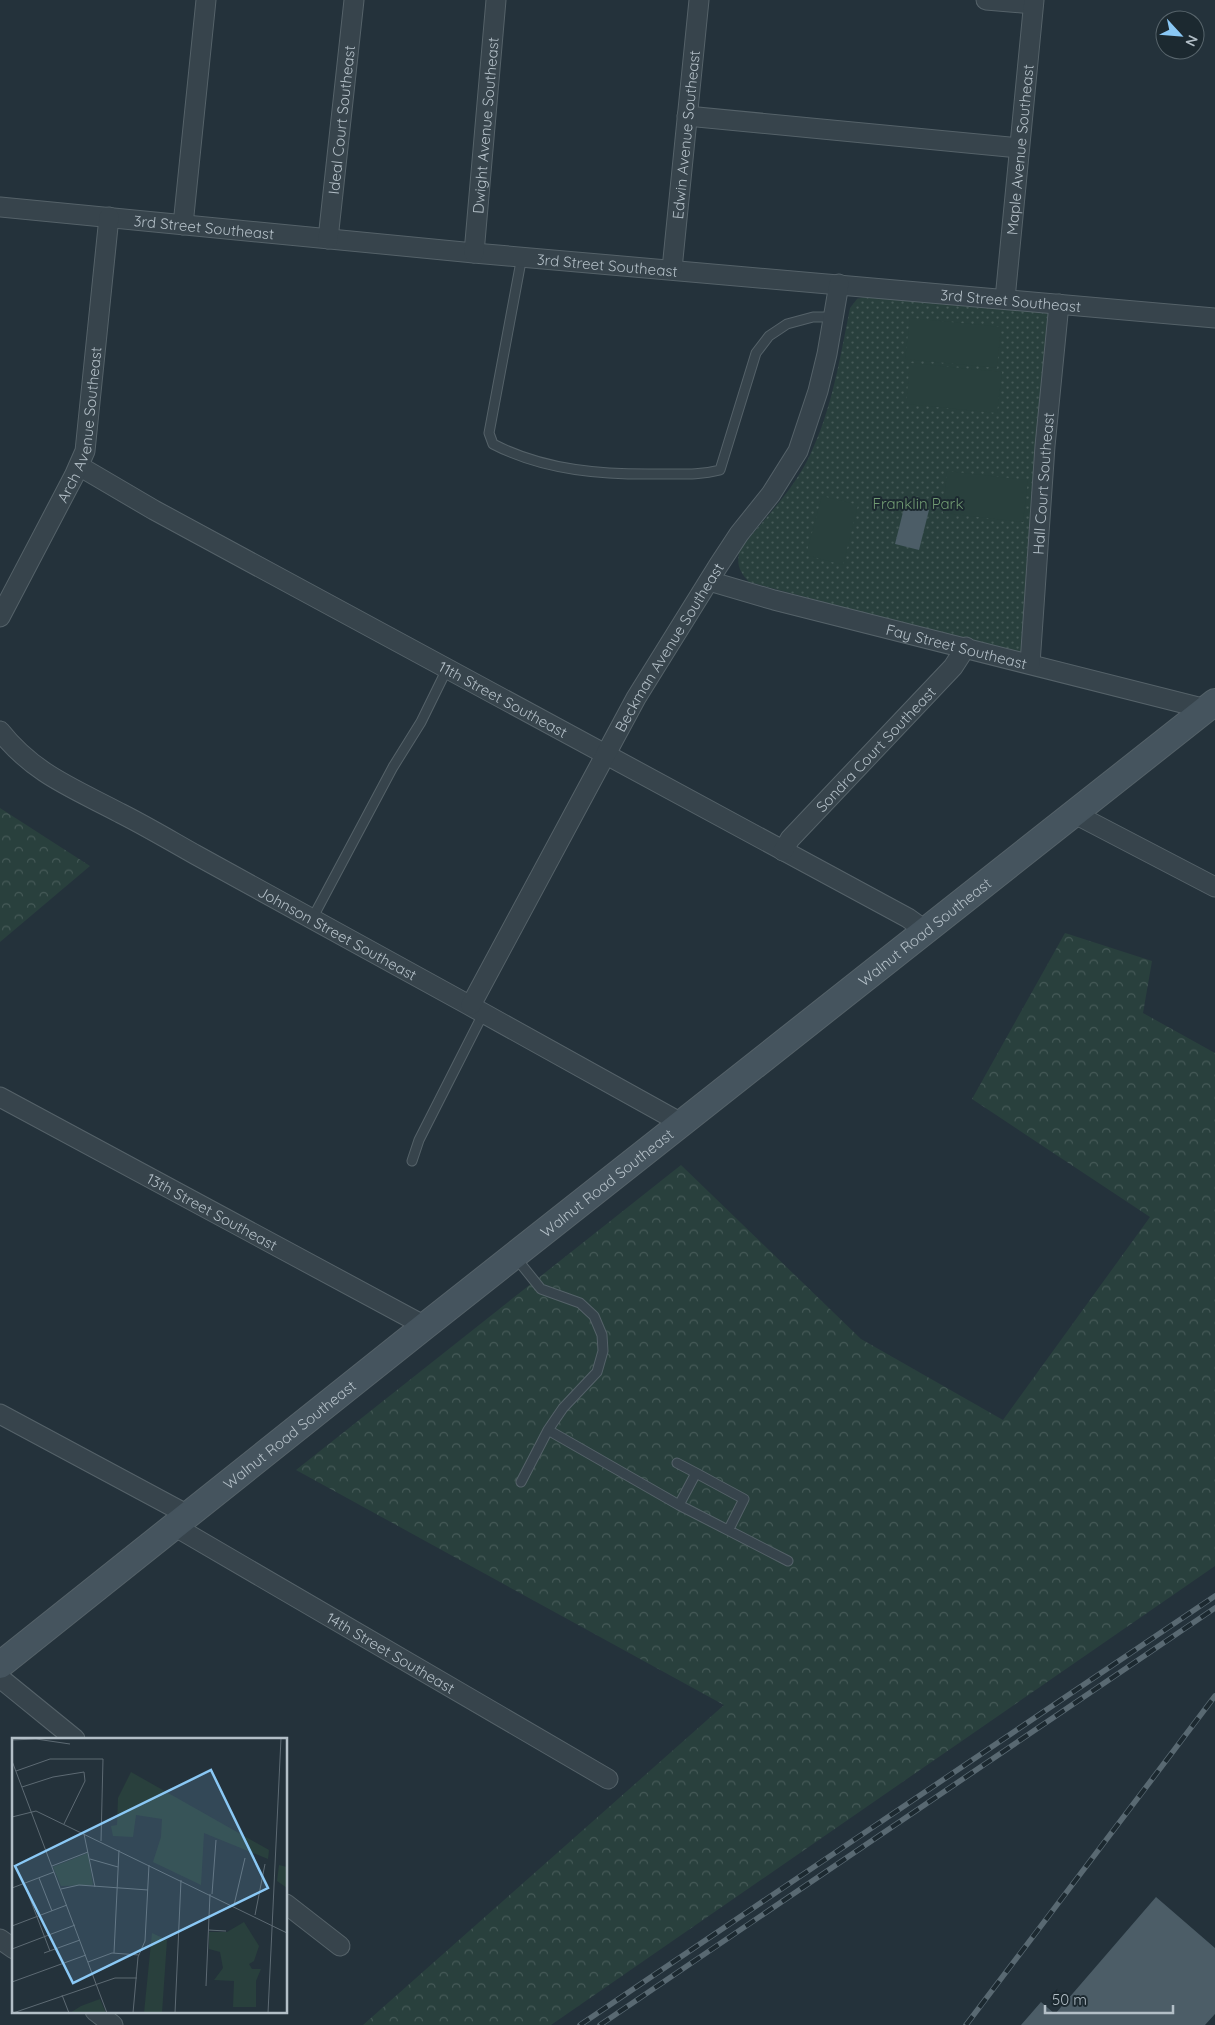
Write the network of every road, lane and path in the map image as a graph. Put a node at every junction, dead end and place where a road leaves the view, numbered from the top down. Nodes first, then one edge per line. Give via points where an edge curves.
1 (206, 0) edge
2 (354, 0) edge
3 (496, 0) edge
4 (699, 0) edge
5 (986, 0) edge
6 (1033, 2) edge
7 (687, 116) junction
8 (1019, 148) junction
9 (0, 207) edge
10 (109, 216) junction
11 (183, 224) junction
12 (328, 239) junction
13 (474, 252) junction
14 (522, 256) junction
15 (672, 269) junction
16 (839, 284) junction
17 (1005, 299) junction
18 (1058, 304) junction
19 (833, 317) junction
20 (1215, 318) edge
21 (79, 466) junction
22 (709, 581) junction
23 (0, 617) edge
24 (966, 647) junction
25 (1030, 664) junction
26 (447, 669) junction
27 (1211, 706) edge
28 (0, 731) edge
29 (605, 755) junction
30 (1075, 814) junction
31 (783, 851) junction
32 (1215, 887) edge
33 (312, 919) junction
34 (926, 931) junction
35 (477, 1008) junction
36 (0, 1098) edge
37 (683, 1124) junction
38 (412, 1162) dead end
39 (514, 1256) junction
40 (425, 1326) junction
41 (0, 1414) edge
42 (548, 1430) junction
43 (677, 1463) dead end
44 (696, 1473) junction
45 (521, 1482) dead end
46 (679, 1505) junction
47 (181, 1521) junction
48 (729, 1530) junction
49 (788, 1560) dead end
50 (0, 1665) edge
51 (0, 1678) edge
52 (74, 1738) edge
53 (608, 1779) dead end
54 (288, 1906) edge
55 (0, 1939) edge
56 (340, 1946) dead end
57 (12, 1948) edge
58 (96, 2012) edge
59 (113, 2025) edge

1 - 11 street
2 - 12 street, Ideal Court Southeast
3 - 13 street, Dwight Avenue Southeast
4 - 7 street, Edwin Avenue Southeast
5 - 6 street
6 - 8 street, Maple Avenue Southeast
7 - 8 street
7 - 15 street, Edwin Avenue Southeast
8 - 17 street, Maple Avenue Southeast
9 - 10 street, 3rd Street Southeast
10 - 11 street, 3rd Street Southeast
10 - 21 street, Arch Avenue Southeast via 85,451
11 - 12 street, 3rd Street Southeast
12 - 13 street, 3rd Street Southeast
13 - 14 street, 3rd Street Southeast
14 - 15 street, 3rd Street Southeast
14 - 19 lane via 490,433 494,444 516,456 568,470 706,474 720,470 756,353 769,336 787,324 813,317
15 - 16 street, 3rd Street Southeast
16 - 17 street, 3rd Street Southeast
16 - 19 street, Beckman Avenue Southeast
17 - 18 street, 3rd Street Southeast
18 - 20 street, 3rd Street Southeast
18 - 25 street, Hall Court Southeast
19 - 22 street, Beckman Avenue Southeast via 818,391 798,451
21 - 23 street, Arch Avenue Southeast
21 - 26 street, 11th Street Southeast
22 - 24 street, Fay Street Southeast
22 - 29 street, Beckman Avenue Southeast via 636,698
24 - 25 street, Fay Street Southeast
24 - 31 street, Sondra Court Southeast via 953,667 790,839
25 - 27 street, Fay Street Southeast
26 - 29 street, 11th Street Southeast
26 - 33 lane
27 - 30 main road, Walnut Road Southeast
28 - 33 street, Johnson Street Southeast via 15,750 54,779
29 - 31 street, 11th Street Southeast
29 - 35 street, Beckman Avenue Southeast
30 - 32 street
30 - 34 main road, Walnut Road Southeast
31 - 34 street, 11th Street Southeast via 908,918
33 - 35 street, Johnson Street Southeast
34 - 37 main road, Walnut Road Southeast
35 - 37 street, Johnson Street Southeast
35 - 38 lane
36 - 40 street, 13th Street Southeast
37 - 39 main road, Walnut Road Southeast
39 - 40 main road, Walnut Road Southeast
39 - 42 lane via 541,1289 580,1303 594,1316 602,1335 603,1351 597,1372 563,1408
40 - 47 main road, Walnut Road Southeast
41 - 47 street, 14th Street Southeast
42 - 45 lane
42 - 46 lane
43 - 44 lane
44 - 46 lane
44 - 48 lane via 744,1499
46 - 48 lane
47 - 50 main road, Walnut Road Southeast
47 - 53 street, 14th Street Southeast
48 - 49 lane
51 - 52 street
54 - 56 street
55 - 57 street
58 - 59 street

